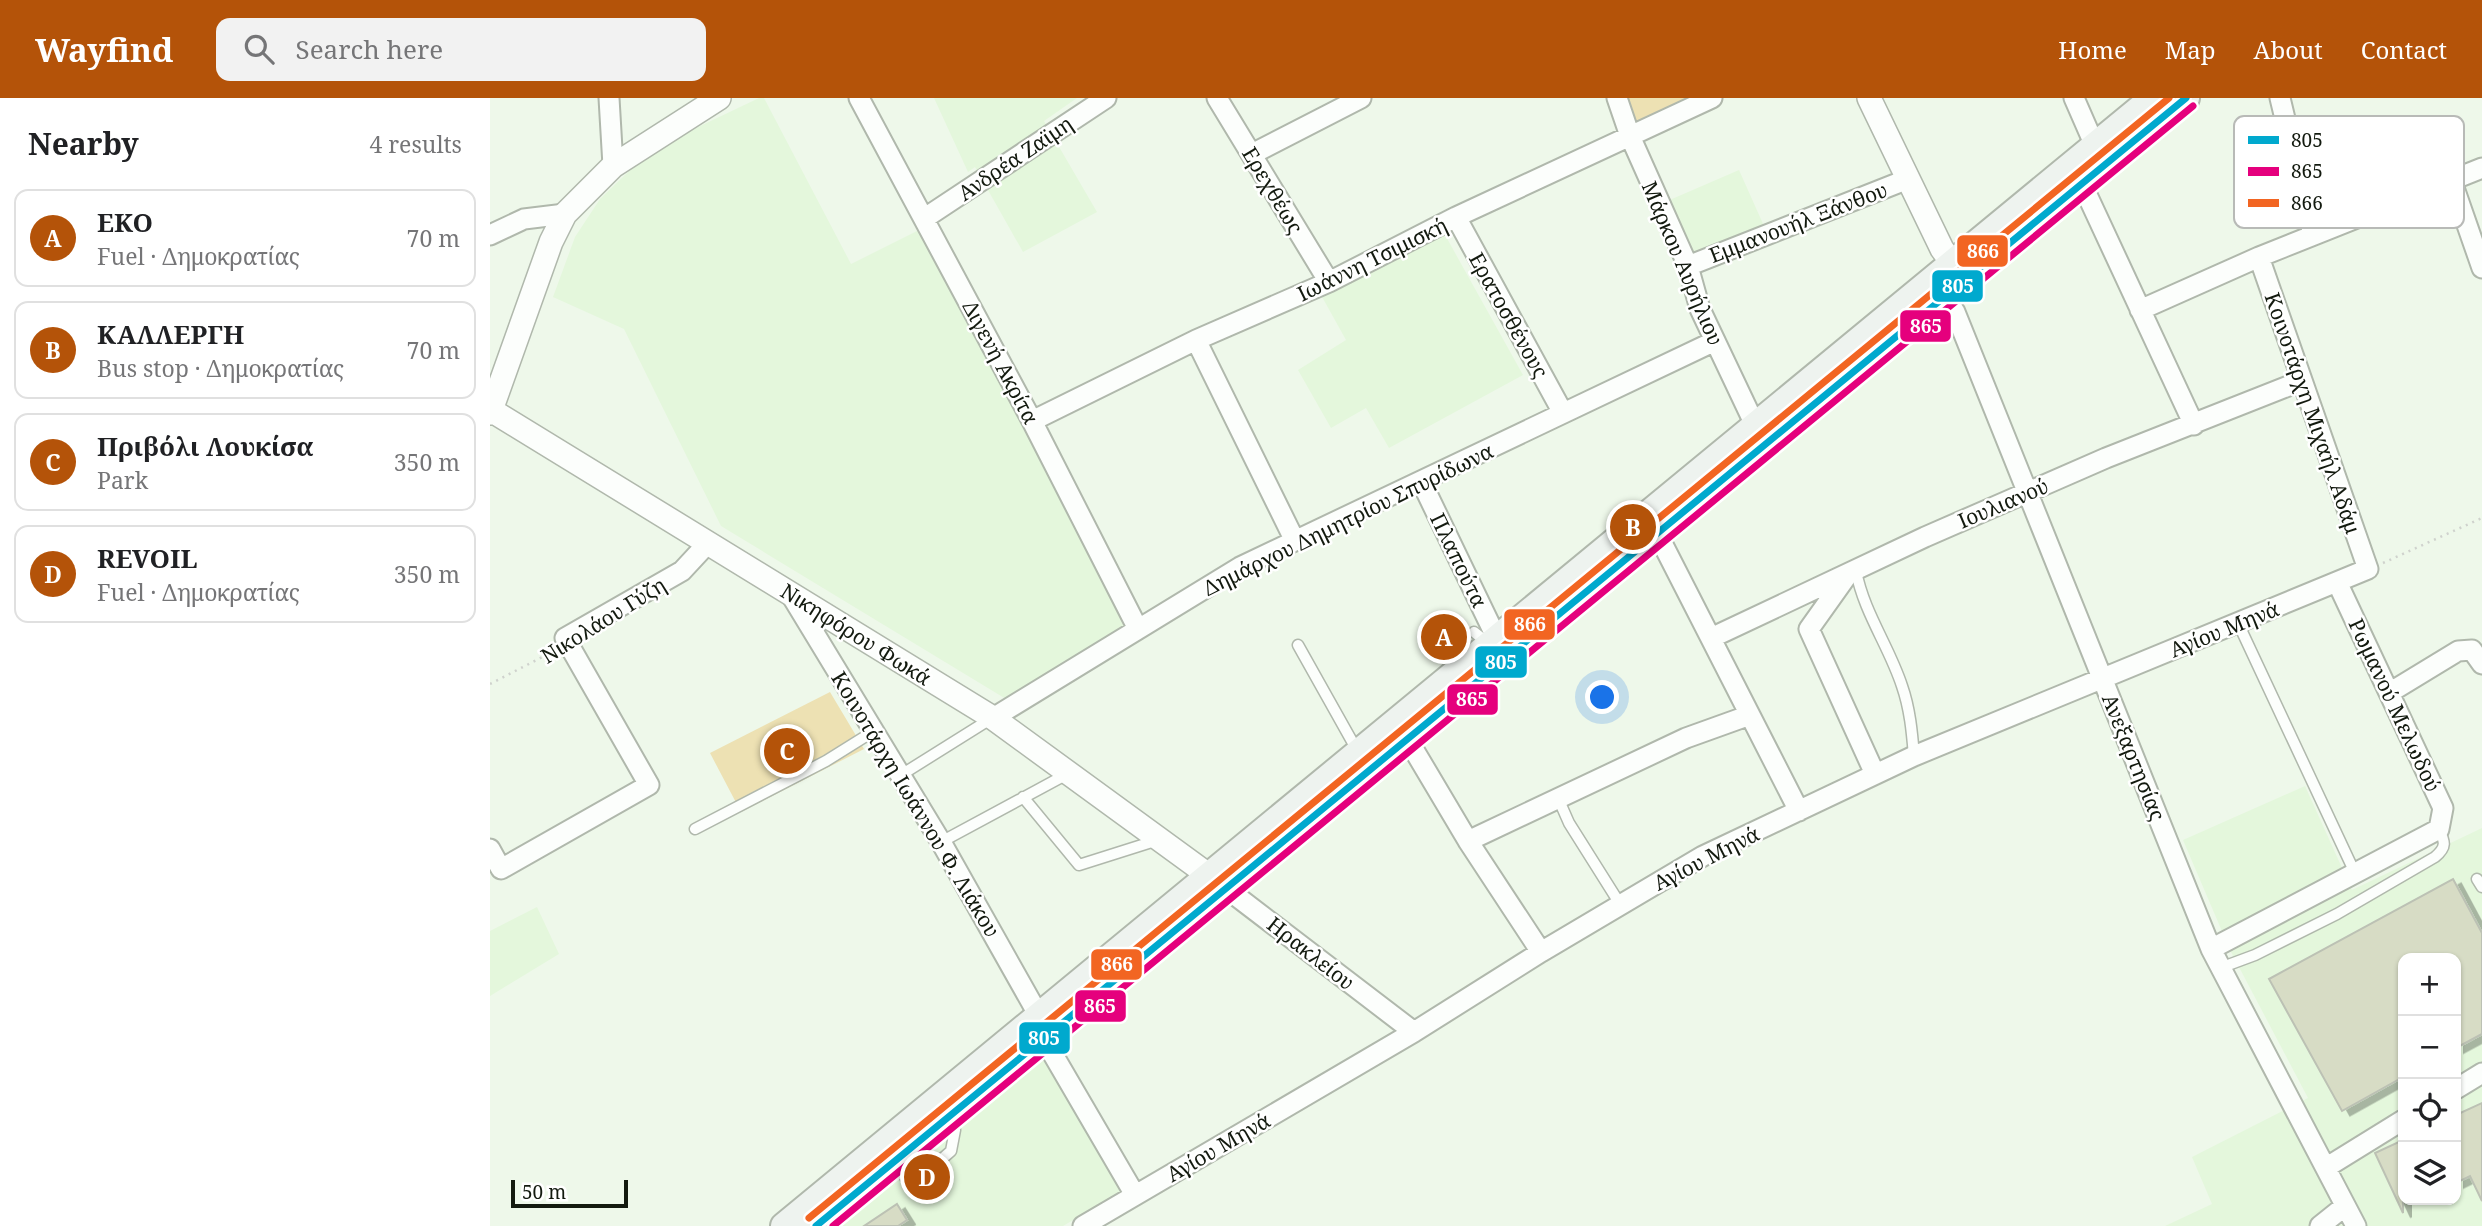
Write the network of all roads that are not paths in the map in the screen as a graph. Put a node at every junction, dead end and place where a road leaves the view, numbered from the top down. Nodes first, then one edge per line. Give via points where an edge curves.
1 (609, 98) edge
2 (719, 98) edge
3 (859, 98) edge
4 (1105, 98) edge
5 (1217, 98) edge
6 (1361, 98) edge
7 (1617, 98) edge
8 (1712, 98) edge
9 (1869, 98) edge
10 (2074, 98) edge
11 (2153, 98) edge
12 (2186, 98) edge
13 (2280, 98) edge
14 (2284, 116) edge
15 (1630, 136) junction
16 (2095, 146) junction
17 (1252, 154) junction
18 (613, 166) junction
19 (2482, 168) edge
20 (2464, 176) edge
21 (1909, 179) junction
22 (2082, 184) junction
23 (565, 214) junction
24 (2464, 216) edge
25 (1456, 217) junction
26 (925, 218) junction
27 (2311, 228) edge
28 (2331, 228) edge
29 (490, 235) edge
30 (2313, 235) junction
31 (2259, 257) junction
32 (1688, 266) junction
33 (2482, 268) edge
34 (1949, 280) junction
35 (1329, 282) junction
36 (2140, 310) junction
37 (1196, 340) junction
38 (1715, 341) junction
39 (2301, 381) junction
40 (490, 412) edge
41 (1563, 413) junction
42 (1032, 421) junction
43 (1755, 425) junction
44 (2194, 425) junction
45 (1421, 481) junction
46 (2028, 492) junction
47 (1657, 533) junction
48 (1295, 541) junction
49 (708, 544) junction
50 (2368, 569) joint
51 (1851, 573) junction
52 (2337, 582) junction
53 (790, 594) junction
54 (2238, 623) junction
55 (1138, 629) junction
56 (1487, 638) junction
57 (1711, 638) junction
58 (1298, 645) dead end
59 (2482, 664) edge
60 (2103, 679) junction
61 (2389, 693) junction
62 (1750, 715) junction
63 (993, 718) junction
64 (874, 731) junction
65 (1408, 740) junction
66 (1358, 752) junction
67 (1914, 756) junction
68 (1069, 773) junction
69 (1875, 774) junction
70 (901, 775) junction
71 (1023, 797) junction
72 (1558, 798) junction
73 (1799, 811) junction
74 (695, 829) dead end
75 (2439, 829) junction
76 (1162, 839) junction
77 (1468, 841) junction
78 (941, 842) junction
79 (490, 849) edge
80 (2355, 873) junction
81 (1218, 882) junction
82 (1620, 904) junction
83 (2211, 949) junction
84 (1541, 952) junction
85 (2220, 968) junction
86 (1042, 1028) junction
87 (1414, 1032) junction
88 (2482, 1073) edge
89 (2461, 1086) edge
90 (2398, 1123) edge
91 (955, 1130) dead end
92 (2327, 1167) junction
93 (905, 1177) dead end
94 (1135, 1195) junction
95 (2345, 1206) junction
96 (784, 1226) edge
97 (816, 1226) edge
98 (1083, 1226) edge
99 (2320, 1226) edge
100 (2356, 1226) edge

1 - 18 street
2 - 18 street
3 - 26 street, Διγενή Ακρίτα
4 - 26 street, Ανδρέα Ζαϊμη
5 - 17 street, Ερεχθέως
6 - 17 street
7 - 15 street, Μάρκου Αυρήλιου
8 - 15 street, Ιωάννη Τσιμισκή
9 - 21 street, Ανεξαρτησίας
10 - 16 street
11 - 16 main road
12 - 22 main road
13 - 14 street
15 - 25 street, Ιωάννη Τσιμισκή
15 - 32 street, Μάρκου Αυρήλιου
16 - 34 main road
17 - 35 street, Ερεχθέως
18 - 23 street
19 - 20 street
21 - 32 street, Εμμανουήλ Ξάνθου
21 - 34 street, Ανεξαρτησίας
22 - 34 main road
22 - 36 street
23 - 29 street via 524,219
23 - 40 street
24 - 33 street
25 - 35 street, Ιωάννη Τσιμισκή
25 - 41 street, Ερατοσθένους
26 - 42 street, Διγενή Ακρίτα
27 - 30 street
28 - 30 street
30 - 31 street
31 - 36 street
31 - 39 street, Κοινοτάρχη Μιχαήλ Αδάμ
32 - 38 street, Μάρκου Αυρήλιου
34 - 43 main road
34 - 46 street, Ανεξαρτησίας
34 - 47 main road
35 - 37 street, Ιωάννη Τσιμισκή
36 - 44 street
37 - 42 street, Ιωάννη Τσιμισκή
37 - 48 street
38 - 41 street, Δημάρχου Δημητρίου Σπυρίδωνα
38 - 43 street, Μάρκου Αυρήλιου
39 - 44 street, Ιουλιανού
39 - 50 street, Κοινοτάρχη Μιχαήλ Αδάμ
40 - 49 street, Νικηφόρου Φωκά
41 - 45 street, Δημάρχου Δημητρίου Σπυρίδωνα
42 - 55 street, Διγενή Ακρίτα
43 - 56 main road
44 - 46 street, Ιουλιανού
45 - 48 street, Δημάρχου Δημητρίου Σπυρίδωνα
45 - 56 street, Πλαπούτα
46 - 51 street, Ιουλιανού
46 - 60 street, Ανεξαρτησίας
47 - 57 street
47 - 65 main road
48 - 55 street, Δημάρχου Δημητρίου Σπυρίδωνα
49 - 53 street, Νικηφόρου Φωκά
49 - 79 street, Νικολάου Γύζη via 682,571 565,638 649,785 501,869
50 - 52 street, Αγίου Μηνά
51 - 57 street, Ιουλιανού
51 - 67 lane via 1902,685
51 - 69 street via 1810,629
52 - 54 street, Αγίου Μηνά
52 - 61 street, Ρωμανού Μελωδού
53 - 63 street, Νικηφόρου Φωκά
53 - 64 street, Κοινοτάρχη Ιωάννου Φ. Λιάκου
54 - 60 street, Αγίου Μηνά
54 - 80 lane
55 - 63 street, Δημάρχου Δημητρίου Σπυρίδωνα
56 - 66 main road
57 - 62 street
58 - 66 lane
59 - 61 street via 2472,650 2458,652
60 - 67 street, Αγίου Μηνά
60 - 83 street, Ανεξαρτησίας
61 - 75 street, Ρωμανού Μελωδού via 2443,808
62 - 72 street via 1686,738
62 - 73 street
63 - 68 street, Νικηφόρου Φωκά
63 - 70 lane
64 - 70 street, Κοινοτάρχη Ιωάννου Φ. Λιάκου
64 - 74 lane
65 - 77 street
65 - 81 main road
66 - 81 main road
67 - 69 street, Αγίου Μηνά
68 - 71 lane
68 - 76 street, Νικηφόρου Φωκά
69 - 73 street, Αγίου Μηνά
70 - 78 street, Κοινοτάρχη Ιωάννου Φ. Λιάκου
71 - 76 lane via 1079,865
71 - 78 lane
72 - 77 street
72 - 82 lane via 1569,824
73 - 82 street, Αγίου Μηνά via 1703,856
75 - 80 street
75 - 85 lane via 2445,843 2435,857 2337,914
76 - 81 street, Νικηφόρου Φωκά
77 - 84 street
78 - 86 street, Κοινοτάρχη Ιωάννου Φ. Λιάκου
80 - 83 street
81 - 86 main road
81 - 87 street, Ηρακλείου
82 - 84 street, Αγίου Μηνά
83 - 85 street, Ανεξαρτησίας
84 - 87 street, Αγίου Μηνά
85 - 92 street, Ανεξαρτησίας
86 - 94 street, Κοινοτάρχη Ιωάννου Φ. Λιάκου
86 - 96 main road
86 - 97 main road
87 - 94 street, Αγίου Μηνά
88 - 89 street
90 - 92 street
91 - 93 lane via 951,1151 919,1179
92 - 95 street, Ανεξαρτησίας
94 - 98 street, Αγίου Μηνά
95 - 99 street
95 - 100 street, Ανεξαρτησίας

